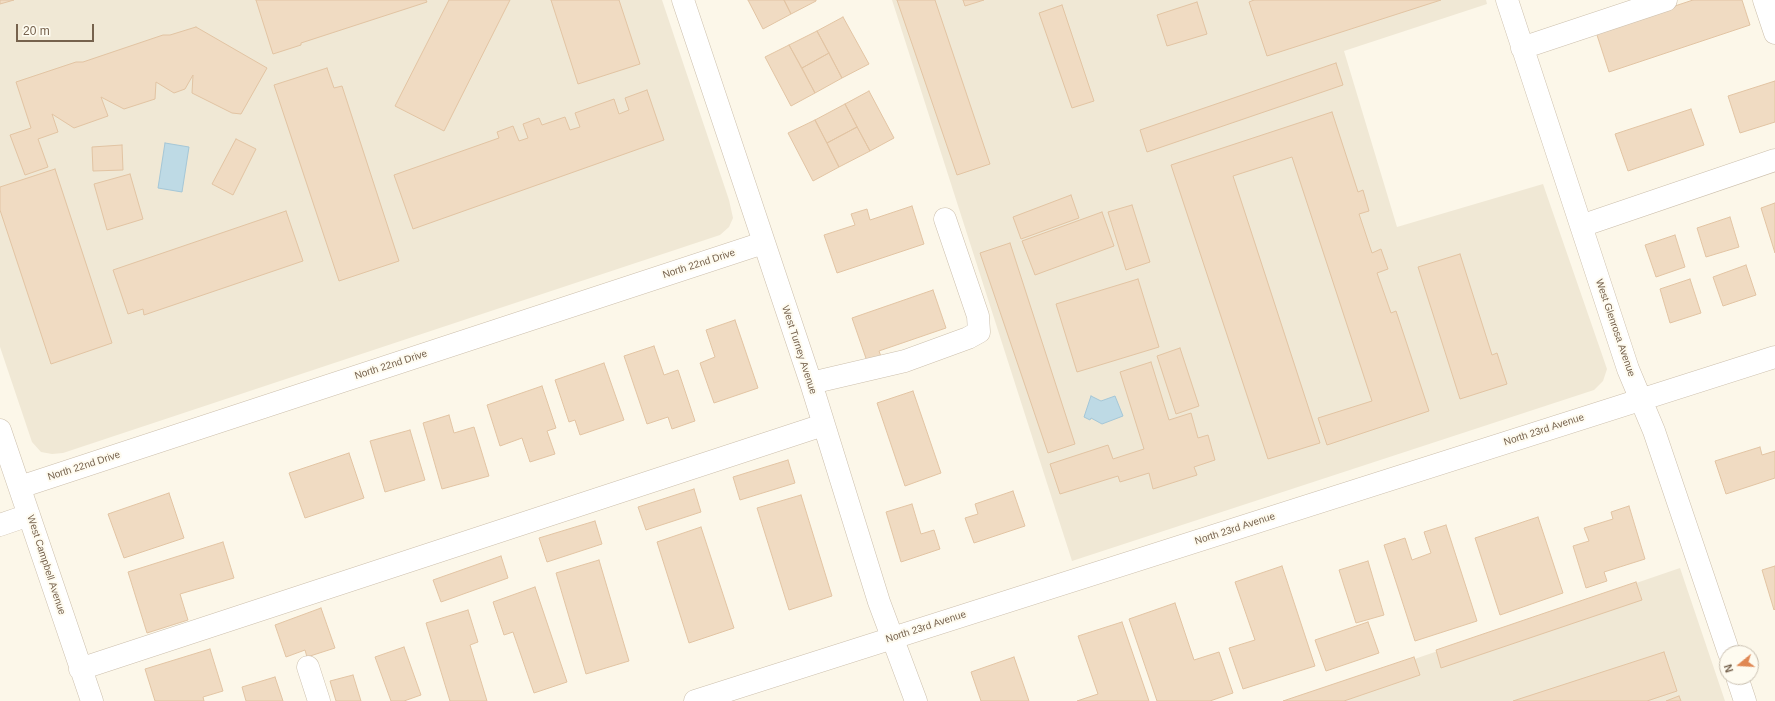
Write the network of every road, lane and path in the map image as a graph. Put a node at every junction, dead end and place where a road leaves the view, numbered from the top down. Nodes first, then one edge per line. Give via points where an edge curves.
1 (683, 0) edge
2 (1507, 0) edge
3 (1666, 0) edge
4 (1764, 0) edge
5 (1775, 32) edge
6 (1522, 48) junction
7 (1775, 160) edge
8 (945, 219) dead end
9 (1581, 226) junction
10 (763, 243) junction
11 (1775, 357) edge
12 (811, 383) junction
13 (1641, 400) junction
14 (823, 425) junction
15 (0, 430) edge
16 (20, 487) junction
17 (29, 515) junction
18 (0, 525) edge
19 (893, 638) junction
20 (1726, 645) edge
21 (308, 667) dead end
22 (80, 669) junction
23 (1740, 685) edge
24 (92, 701) edge
25 (319, 701) edge
26 (695, 701) edge
27 (916, 701) edge
28 (1745, 701) edge

1 - 10 street, West Turney Avenue
2 - 6 street, West Glenrosa Avenue
3 - 6 street
4 - 5 street
6 - 9 street, West Glenrosa Avenue
7 - 9 street
8 - 12 street via 978,316 979,332 905,361
9 - 13 street, West Glenrosa Avenue via 1628,369
10 - 12 street, West Turney Avenue
10 - 16 street, North 22nd Drive
11 - 13 street, North 23rd Avenue
12 - 14 street, West Turney Avenue
13 - 19 street, North 23rd Avenue
13 - 20 street, West Glenrosa Avenue
14 - 19 street, West Turney Avenue via 879,602
14 - 22 street
15 - 16 street, West Campbell Avenue
16 - 17 street, West Campbell Avenue
17 - 18 street
17 - 22 street, West Campbell Avenue
19 - 26 street, North 23rd Avenue
19 - 27 street, West Turney Avenue
21 - 25 street
22 - 24 street, West Campbell Avenue
23 - 28 street

